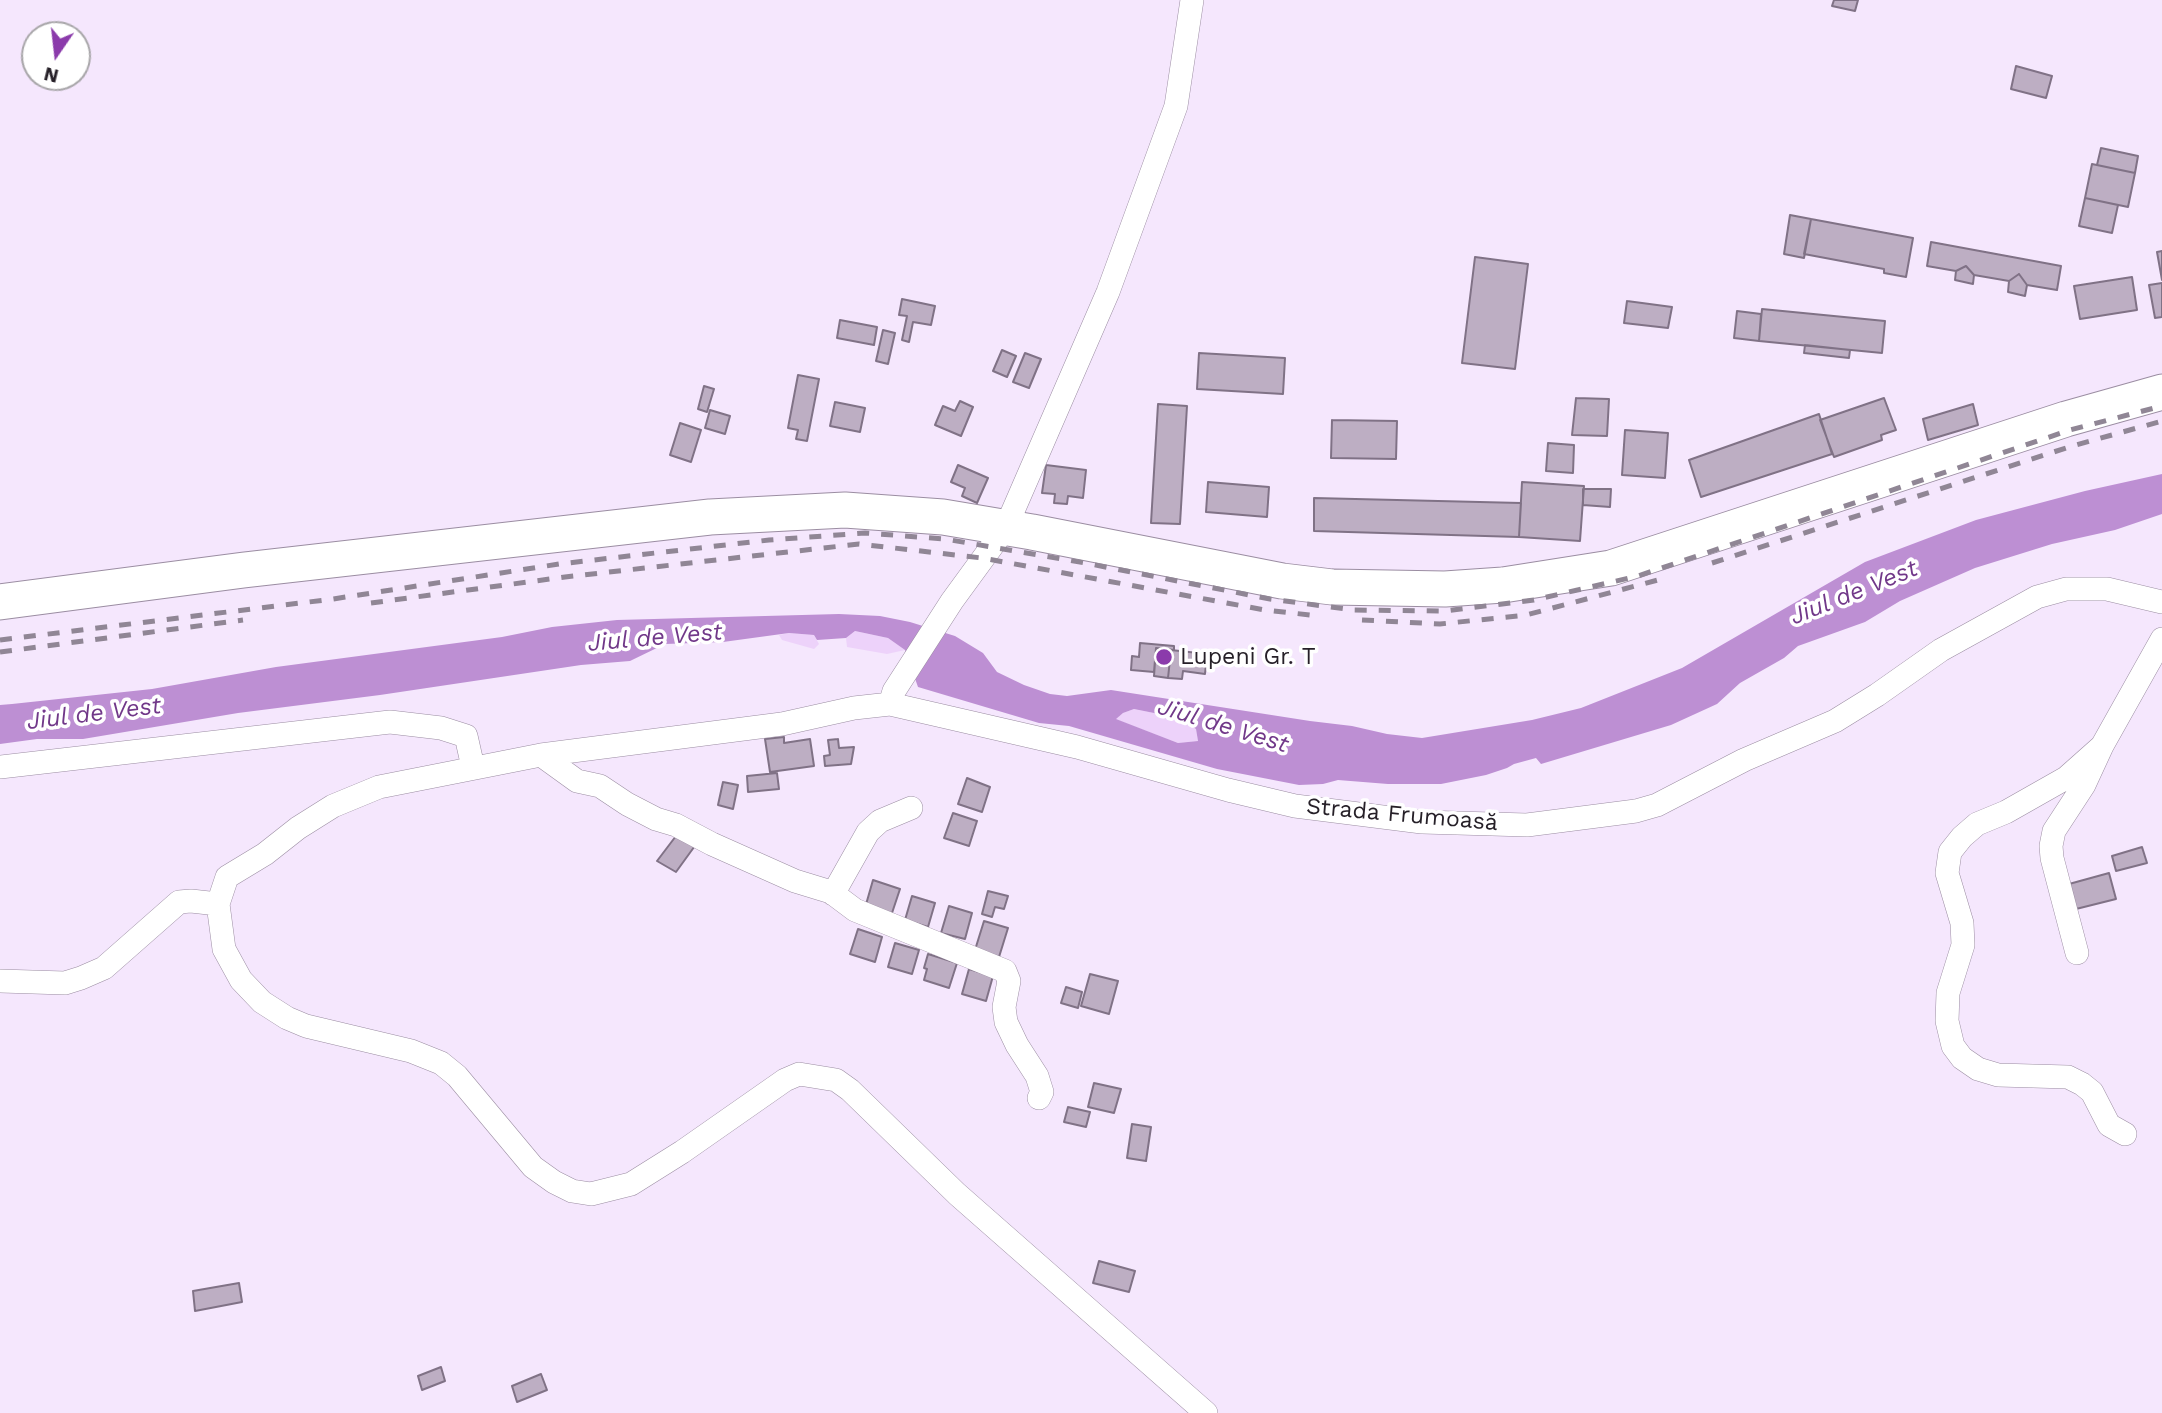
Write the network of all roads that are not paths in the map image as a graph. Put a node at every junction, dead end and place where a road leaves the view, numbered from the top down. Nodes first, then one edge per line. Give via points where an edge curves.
1 (1192, 0) edge
2 (2162, 393) edge
3 (1006, 527) junction
4 (2162, 602) edge
5 (0, 603) edge
6 (2162, 639) edge
7 (892, 698) junction
8 (2102, 746) junction
9 (541, 755) junction
10 (0, 767) edge
11 (473, 767) junction
12 (911, 808) dead end
13 (833, 894) junction
14 (218, 904) junction
15 (2077, 953) dead end
16 (0, 981) edge
17 (1039, 1098) dead end
18 (2125, 1134) dead end
19 (1206, 1413) edge

1 - 3 street via 1176,106 1108,292
2 - 3 main road via 2066,419 1611,568 1503,585 1332,587
3 - 5 main road via 845,510 710,517
3 - 7 street via 952,601
4 - 7 street, Strada Frumoasă via 2106,589 2066,589 2037,597 1941,650 1835,721 1744,760 1657,805 1527,825 1422,822 1296,806
6 - 8 street
7 - 9 street, Strada Frumoasă via 782,724
8 - 15 street via 2084,785 2054,831 2051,846
8 - 18 street via 2066,778 1977,824 1950,852 1947,873 1962,923 1963,945 1948,993 1947,1021 1953,1046 1978,1069 1998,1075 2067,1077 2092,1092 2109,1125
9 - 11 street, Strada Frumoasă
9 - 13 street via 577,780 600,786 656,819
10 - 11 street via 390,722 466,736
11 - 14 street, Strada Frumoasă via 379,787 332,806 227,877
12 - 13 street via 880,821 869,832
13 - 17 street via 855,910 1004,971 1009,981 1006,1022 1037,1076 1042,1092
14 - 16 street via 179,902 104,968 81,978 65,983
14 - 19 street via 224,949 241,980 262,1002 306,1026 411,1051 441,1063 533,1167 572,1191 591,1194 631,1184 799,1074 836,1080 957,1194

